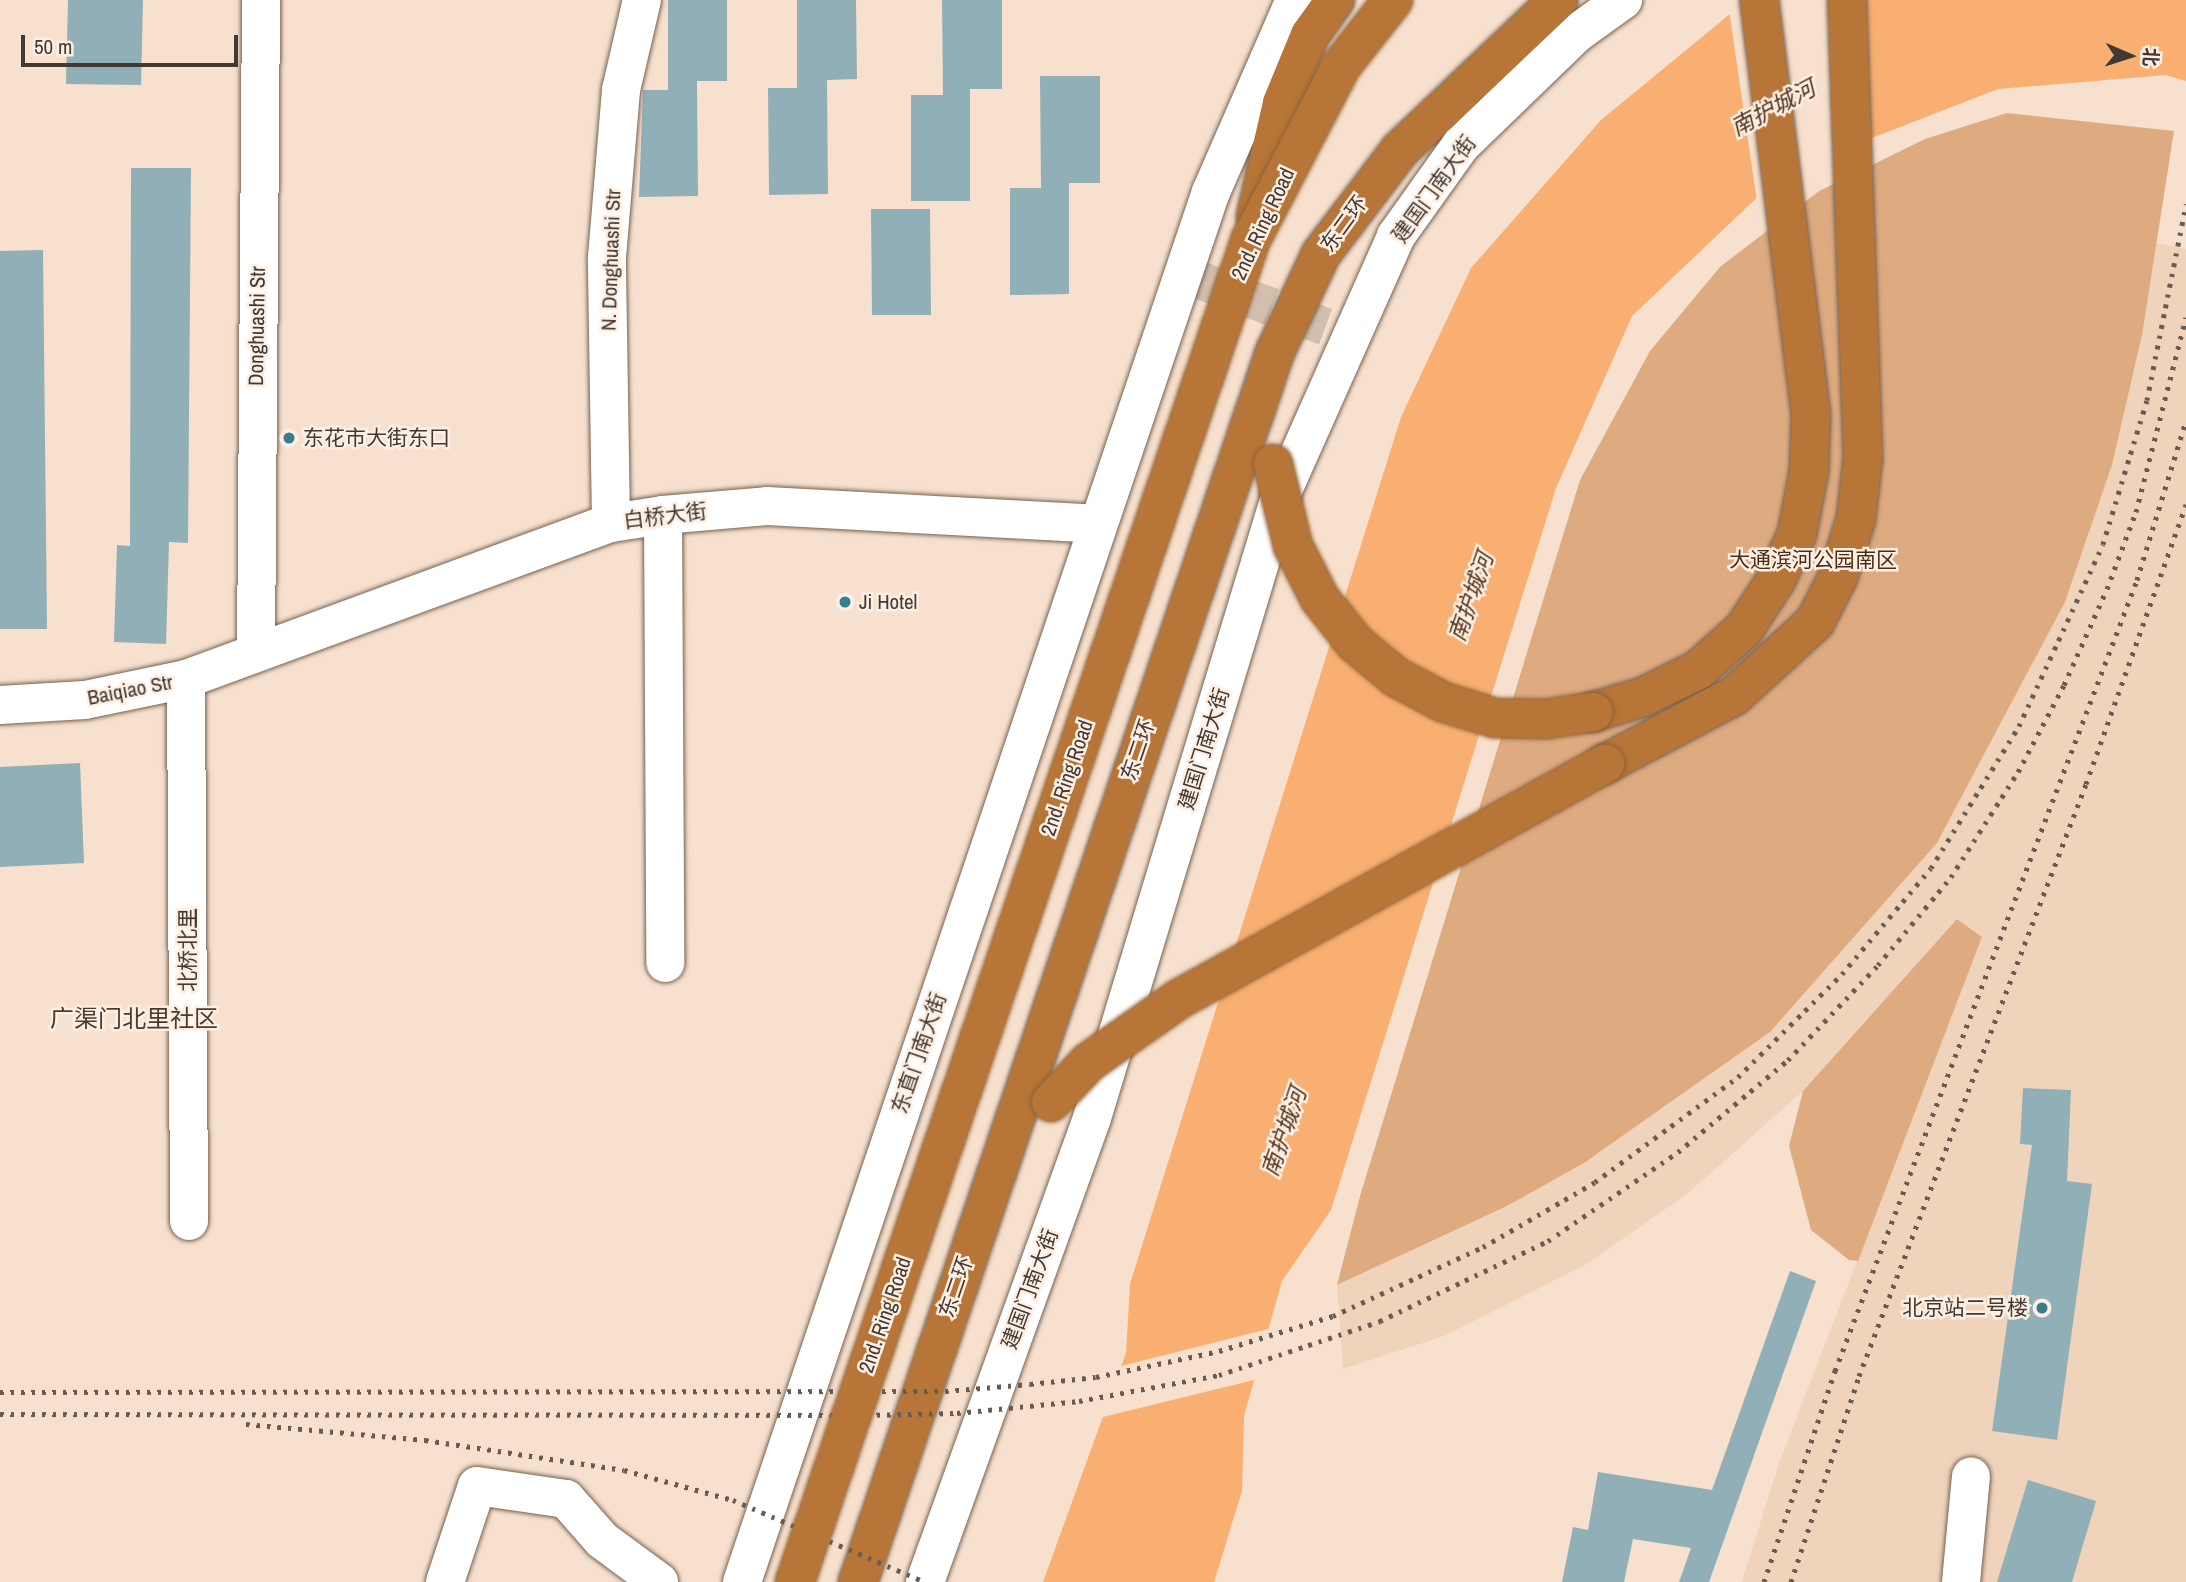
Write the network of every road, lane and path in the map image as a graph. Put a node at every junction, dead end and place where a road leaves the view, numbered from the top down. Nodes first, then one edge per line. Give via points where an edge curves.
1 (261, 0) edge
2 (642, 0) edge
3 (1295, 0) edge
4 (1335, 0) edge
5 (1392, 0) edge
6 (1558, 0) edge
7 (1623, 0) edge
8 (1759, 0) edge
9 (1847, 0) edge
10 (1251, 239) junction
11 (1275, 352) junction
12 (663, 514) junction
13 (611, 523) junction
14 (1097, 524) junction
15 (256, 652) junction
16 (186, 679) junction
17 (0, 705) edge
18 (665, 963) dead end
19 (189, 1221) dead end
20 (959, 1278) junction
21 (1971, 1476) dead end
22 (445, 1582) edge
23 (659, 1582) edge
24 (742, 1582) edge
25 (795, 1582) edge
26 (858, 1582) edge
27 (925, 1582) edge
28 (1961, 1582) edge

1 - 15 street, Donghuashi Str
2 - 13 street, N. Donghuashi Str via 621,90 607,257
3 - 14 street via 1211,192
4 - 10 highway, bridge via 1310,35 1282,103
5 - 10 highway, 2nd. Ring Road, bridge via 1341,65
6 - 11 highway, 东二环 via 1400,150 1321,254
7 - 27 street, 建国门南大街 via 1577,33 1461,145 1396,236 1280,497 1092,1118
8 - 11 highway, bridge via 1803,340 1811,415 1810,471 1797,534 1776,580 1744,629 1698,670 1643,697 1593,712 1546,719 1495,718 1443,702 1396,677 1355,643 1320,599 1293,546 1273,464
9 - 20 highway, bridge via 1863,458 1857,519 1838,577 1815,622 1734,696 1179,999 1100,1053 1051,1102
10 - 25 highway, 2nd. Ring Road, bridge
11 - 20 highway, 东二环
12 - 13 street, 白桥大街
12 - 14 street, 白桥大街 via 767,506
12 - 18 street
13 - 15 street, 白桥大街
14 - 24 street, 东直门南大街
15 - 16 street, Baiqiao Str
16 - 17 street, Baiqiao Str via 85,700
16 - 19 street, 北桥北里
20 - 26 highway, 东二环
21 - 28 street
22 - 23 street via 477,1486 566,1499 603,1540

